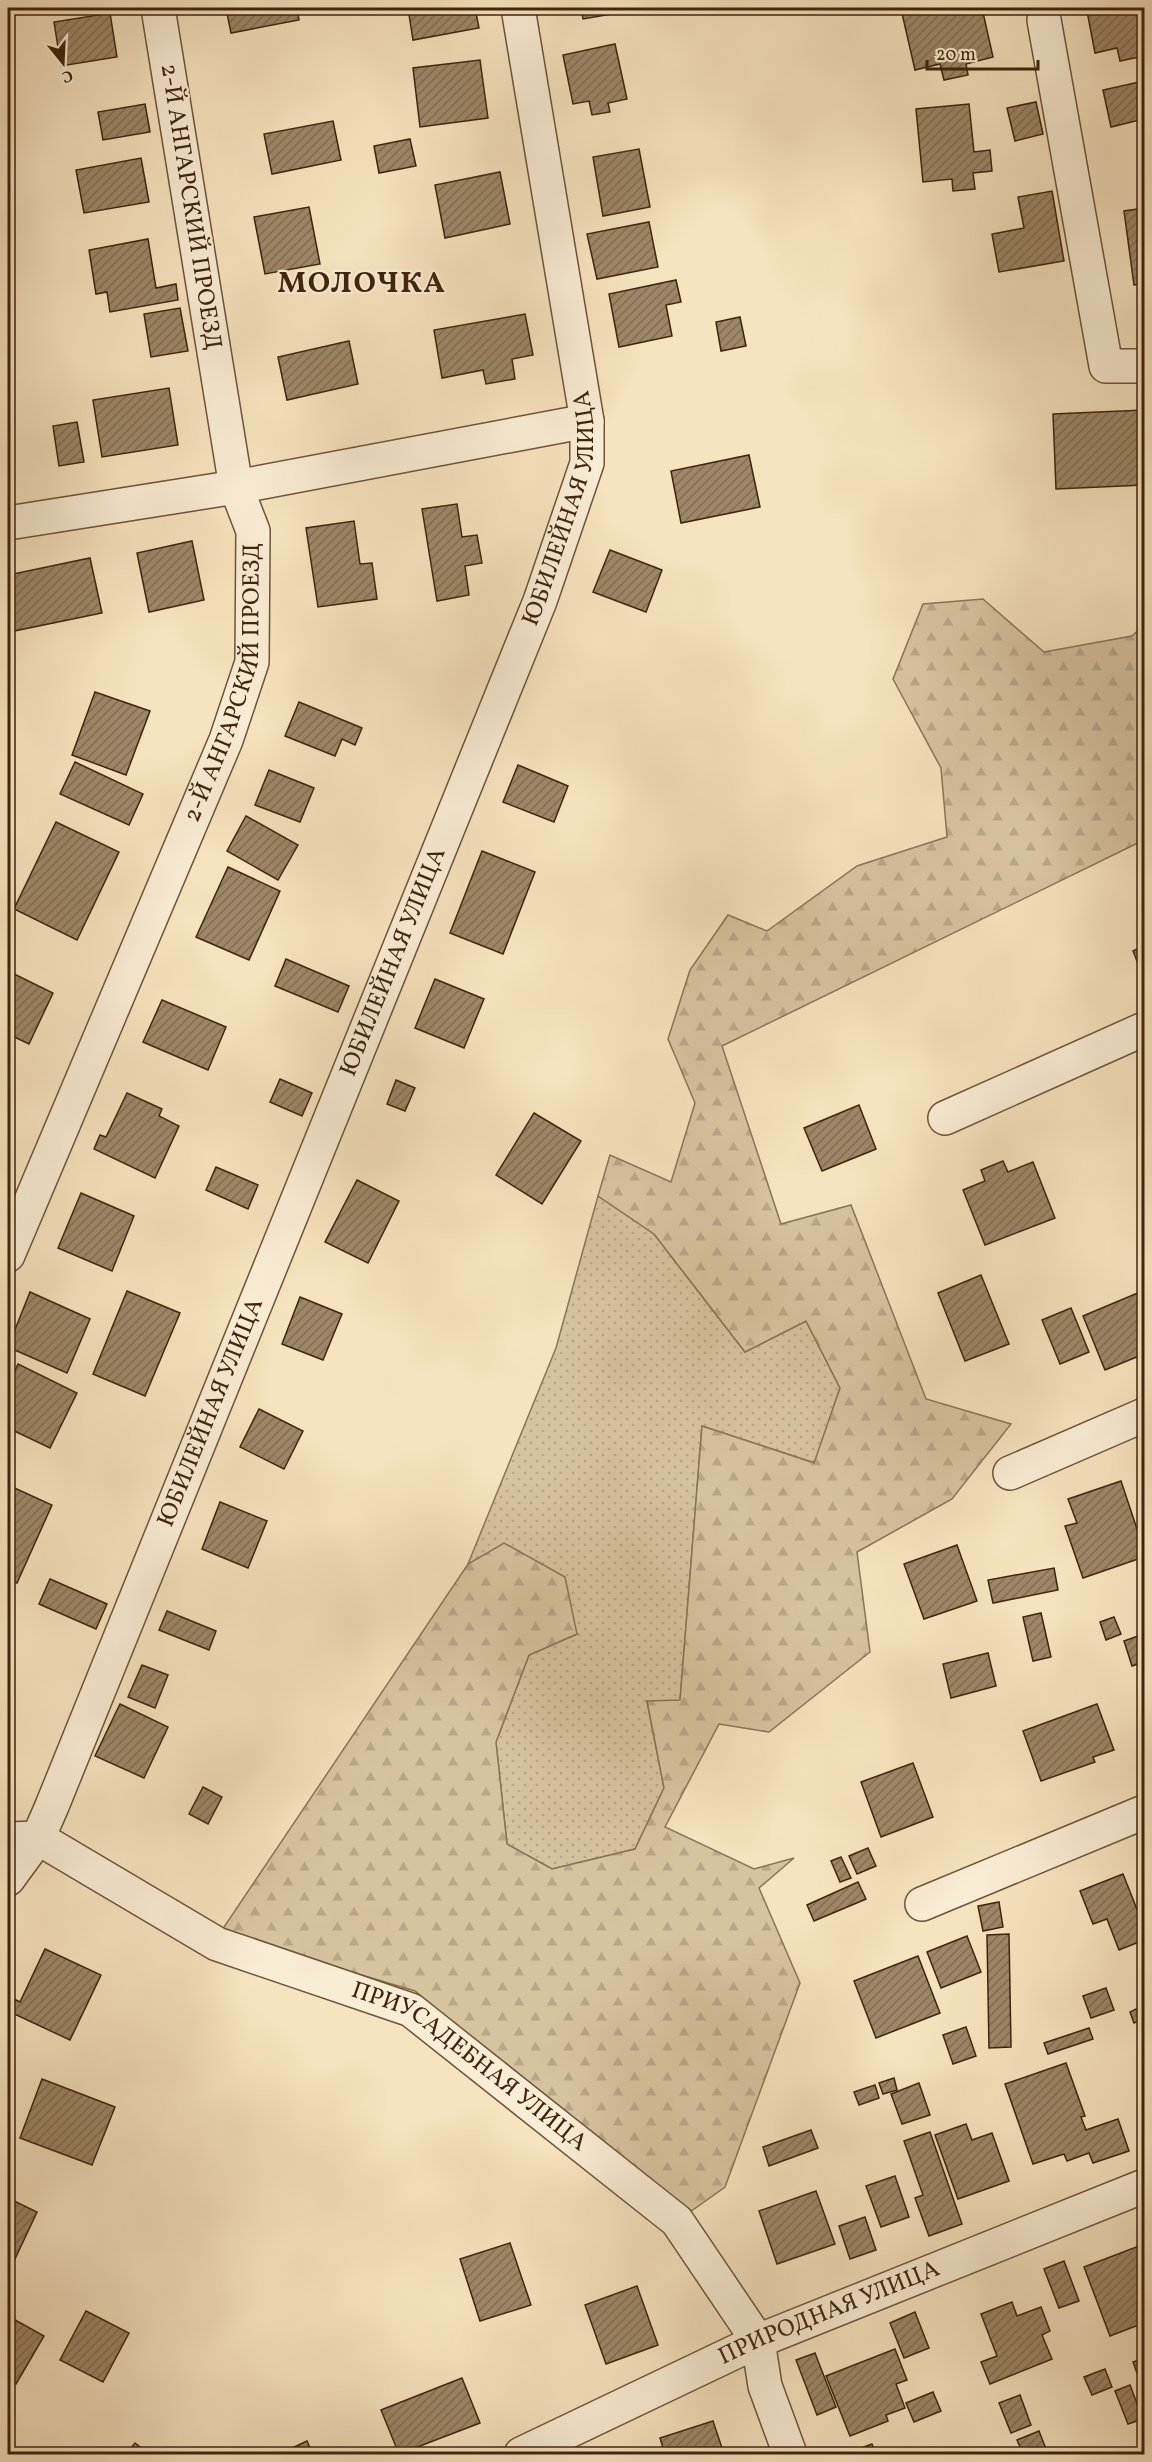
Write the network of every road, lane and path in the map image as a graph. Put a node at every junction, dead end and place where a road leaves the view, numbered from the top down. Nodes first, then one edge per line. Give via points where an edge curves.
1 (158, 8) edge
2 (518, 8) edge
3 (1044, 21) dead end
4 (1144, 366) edge
5 (587, 421) junction
6 (236, 487) junction
7 (8, 523) edge
8 (1144, 1029) edge
9 (945, 1118) dead end
10 (8, 1255) edge
11 (1144, 1415) edge
12 (1010, 1473) dead end
13 (1144, 1812) edge
14 (23, 1839) edge
15 (8, 1879) edge
16 (922, 1904) dead end
17 (1144, 2186) edge
18 (758, 2341) junction
19 (521, 2454) edge
20 (790, 2454) edge

1 - 6 street, 2-Й АНГАРСКИЙ ПРОЕЗД
2 - 5 street, ЮБИЛЕЙНАЯ УЛИЦА
3 - 4 street via 1106,366
5 - 6 street
5 - 14 street, ЮБИЛЕЙНАЯ УЛИЦА via 587,463 540,601
6 - 7 street
6 - 10 street, 2-Й АНГАРСКИЙ ПРОЕЗД via 253,531 252,662 226,740
8 - 9 street
11 - 12 street
13 - 16 street
14 - 15 street, ЮБИЛЕЙНАЯ УЛИЦА
14 - 18 street, ПРИУСАДЕБНАЯ УЛИЦА via 217,1944 411,2010 677,2221
17 - 18 street, ПРИРОДНАЯ УЛИЦА
18 - 19 street, ПРИРОДНАЯ УЛИЦА
18 - 20 street, ПРИУСАДЕБНАЯ УЛИЦА via 765,2386

